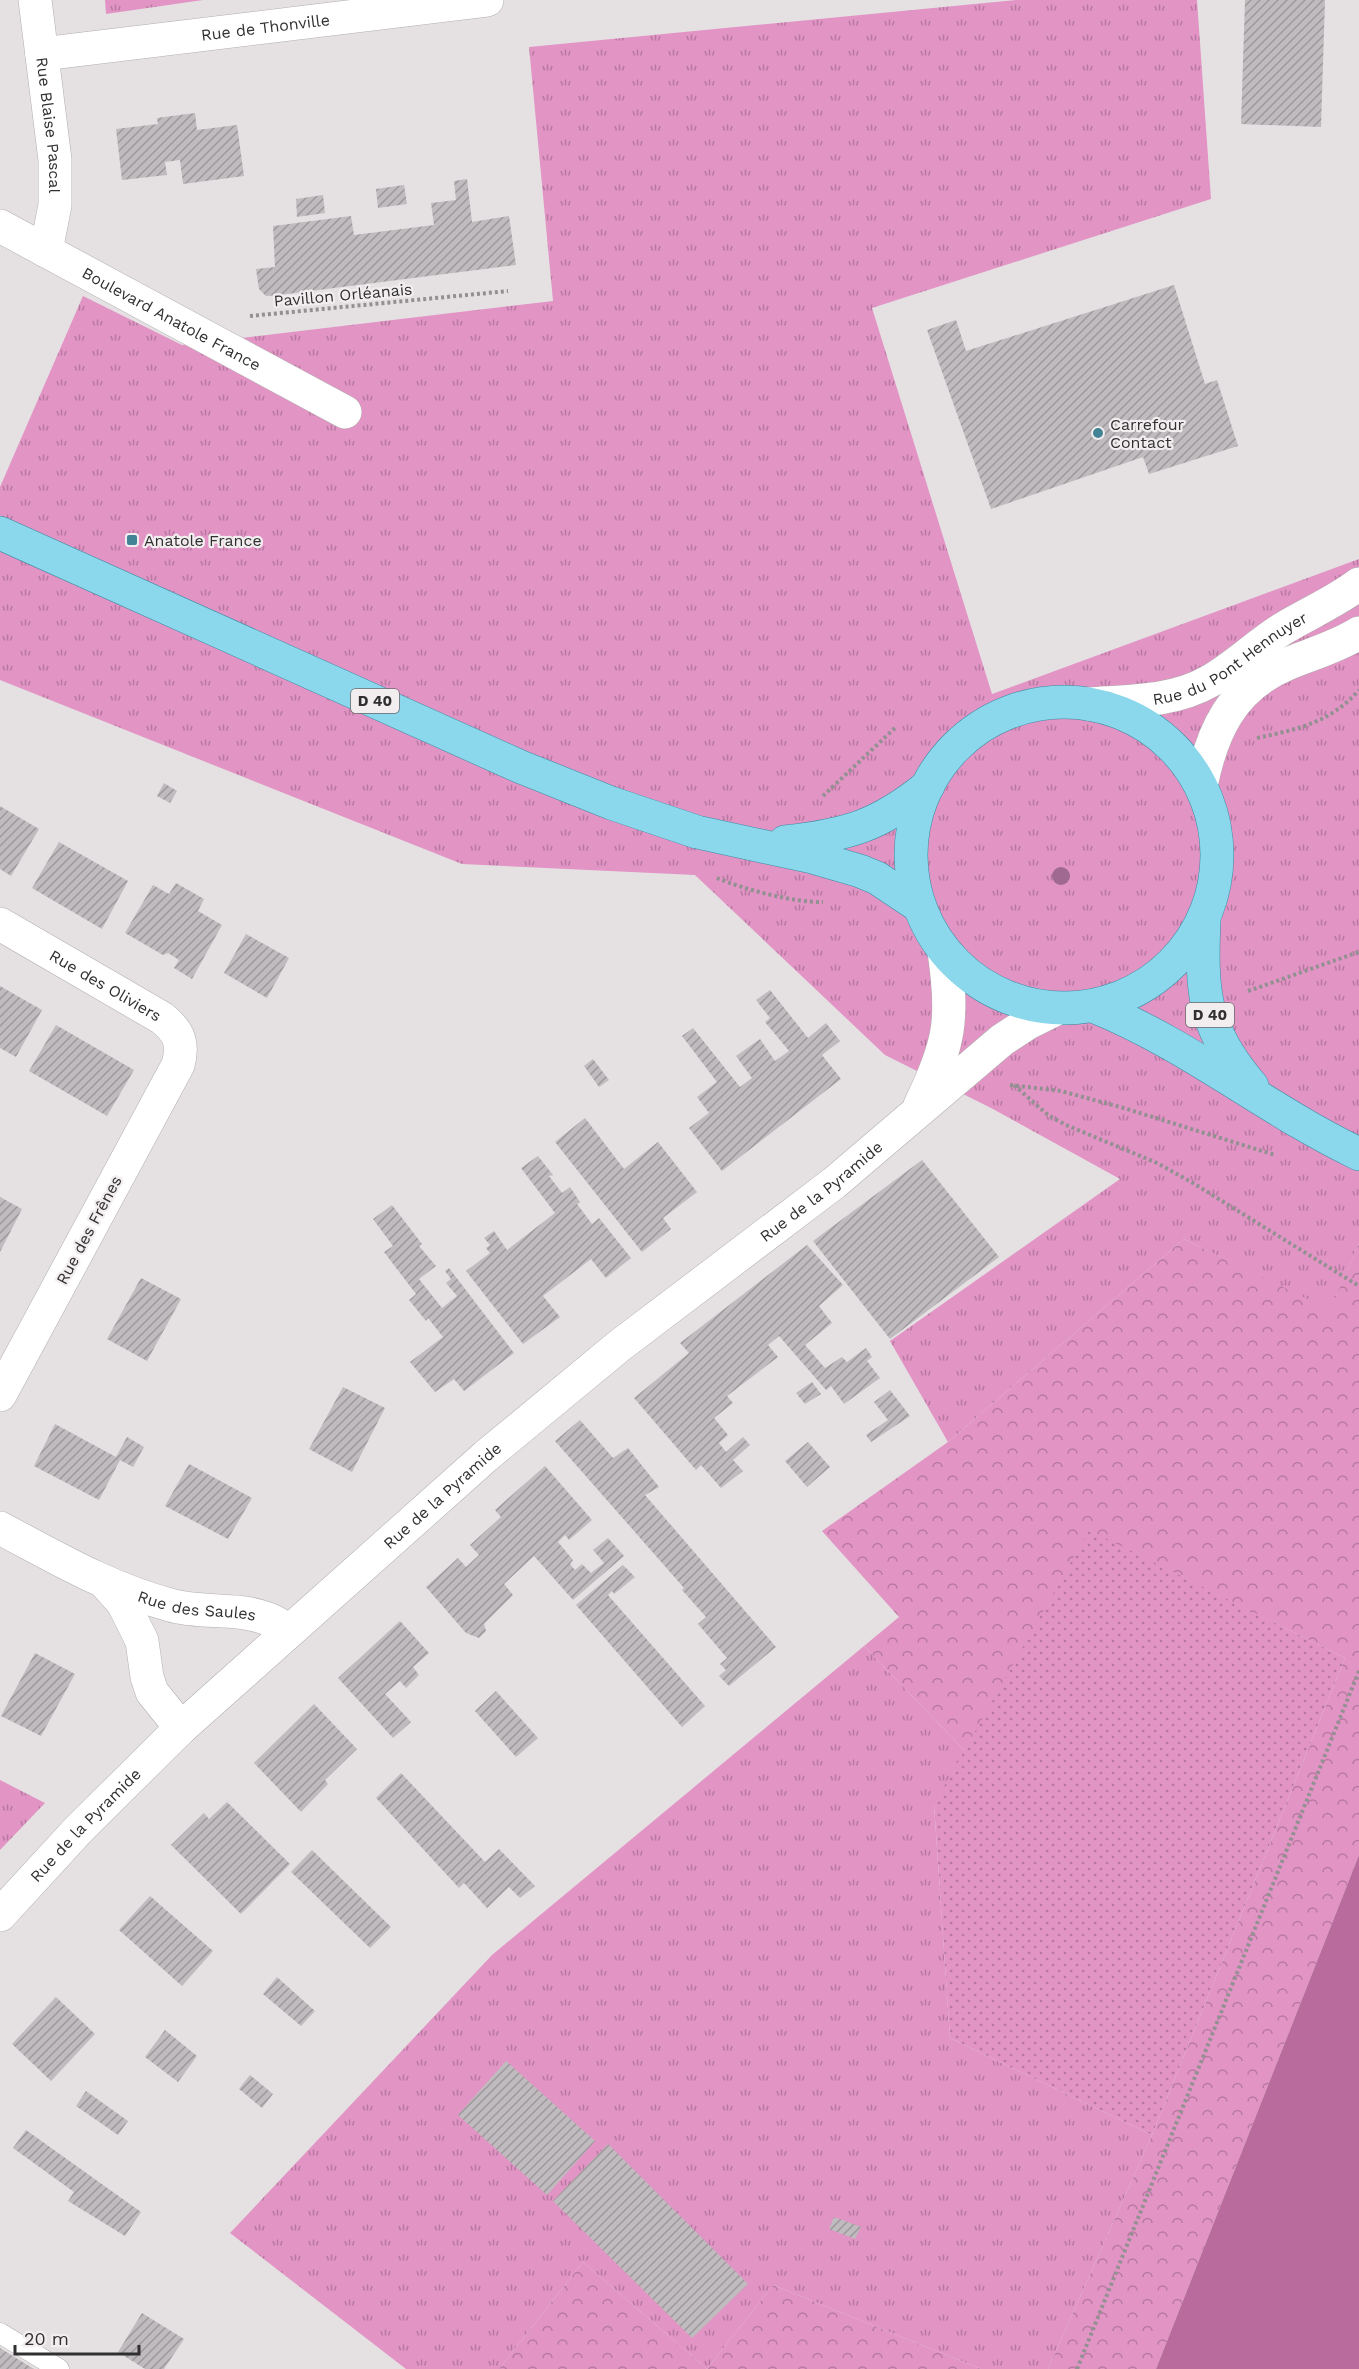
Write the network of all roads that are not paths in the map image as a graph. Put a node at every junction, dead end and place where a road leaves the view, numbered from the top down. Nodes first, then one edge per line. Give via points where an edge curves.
1 (35, 0) edge
2 (487, 0) edge
3 (42, 54) junction
4 (0, 226) edge
5 (46, 251) junction
6 (345, 412) dead end
7 (0, 533) edge
8 (1359, 585) edge
9 (1359, 633) edge
10 (1089, 704) junction
11 (928, 786) junction
12 (1201, 786) junction
13 (760, 845) junction
14 (919, 906) junction
15 (1204, 919) junction
16 (0, 924) edge
17 (944, 951) junction
18 (1093, 1006) junction
19 (1056, 1009) junction
20 (178, 1065) joint
21 (1261, 1097) junction
22 (918, 1111) junction
23 (1359, 1154) edge
24 (0, 1395) edge
25 (0, 1527) edge
26 (106, 1584) junction
27 (289, 1631) junction
28 (181, 1728) junction
29 (0, 1915) edge
30 (0, 2332) edge
31 (59, 2369) edge

1 - 3 street, Rue Blaise Pascal
2 - 3 street, Rue de Thonville
3 - 5 street, Rue Blaise Pascal via 56,185
4 - 5 street, Boulevard Anatole France
5 - 6 street, Boulevard Anatole France
7 - 13 main road, D 40 via 521,767 653,818
8 - 10 street, Rue du Pont Hennuyer via 1284,628 1207,683 1153,699
9 - 12 street, Rue du Pont Hennuyer via 1284,665 1252,685 1223,719 1213,738
10 - 11 main road via 1047,703 996,718 968,736
10 - 12 main road via 1129,716 1164,738 1191,768
11 - 13 main road, D 40 via 903,806 862,827 825,838
11 - 14 main road via 911,845
12 - 15 main road via 1214,823 1218,862
13 - 14 main road, D 40 via 860,871
14 - 17 main road
15 - 18 main road via 1185,950 1159,976 1128,995
15 - 21 main road, D 40 via 1202,974 1208,1010 1226,1051
16 - 20 street, Rue des Oliviers via 162,1017 179,1038 182,1051
17 - 19 main road via 986,988 1020,1002
17 - 22 street, Rue de la Pyramide via 950,992 948,1034 938,1068
18 - 19 main road
18 - 21 main road, D 40 via 1152,1033
19 - 22 street, Rue de la Pyramide via 1014,1030
20 - 24 street, Rue des Frênes
21 - 23 main road, D 40
22 - 27 street, Rue de la Pyramide via 834,1183 531,1417
25 - 26 street, Rue des Saules
26 - 27 street, Rue des Saules via 172,1606 266,1618
26 - 28 street, Rue des Saules via 123,1603 142,1641 152,1692
27 - 28 street, Rue de la Pyramide
28 - 29 street, Rue de la Pyramide via 78,1830
30 - 31 lane

